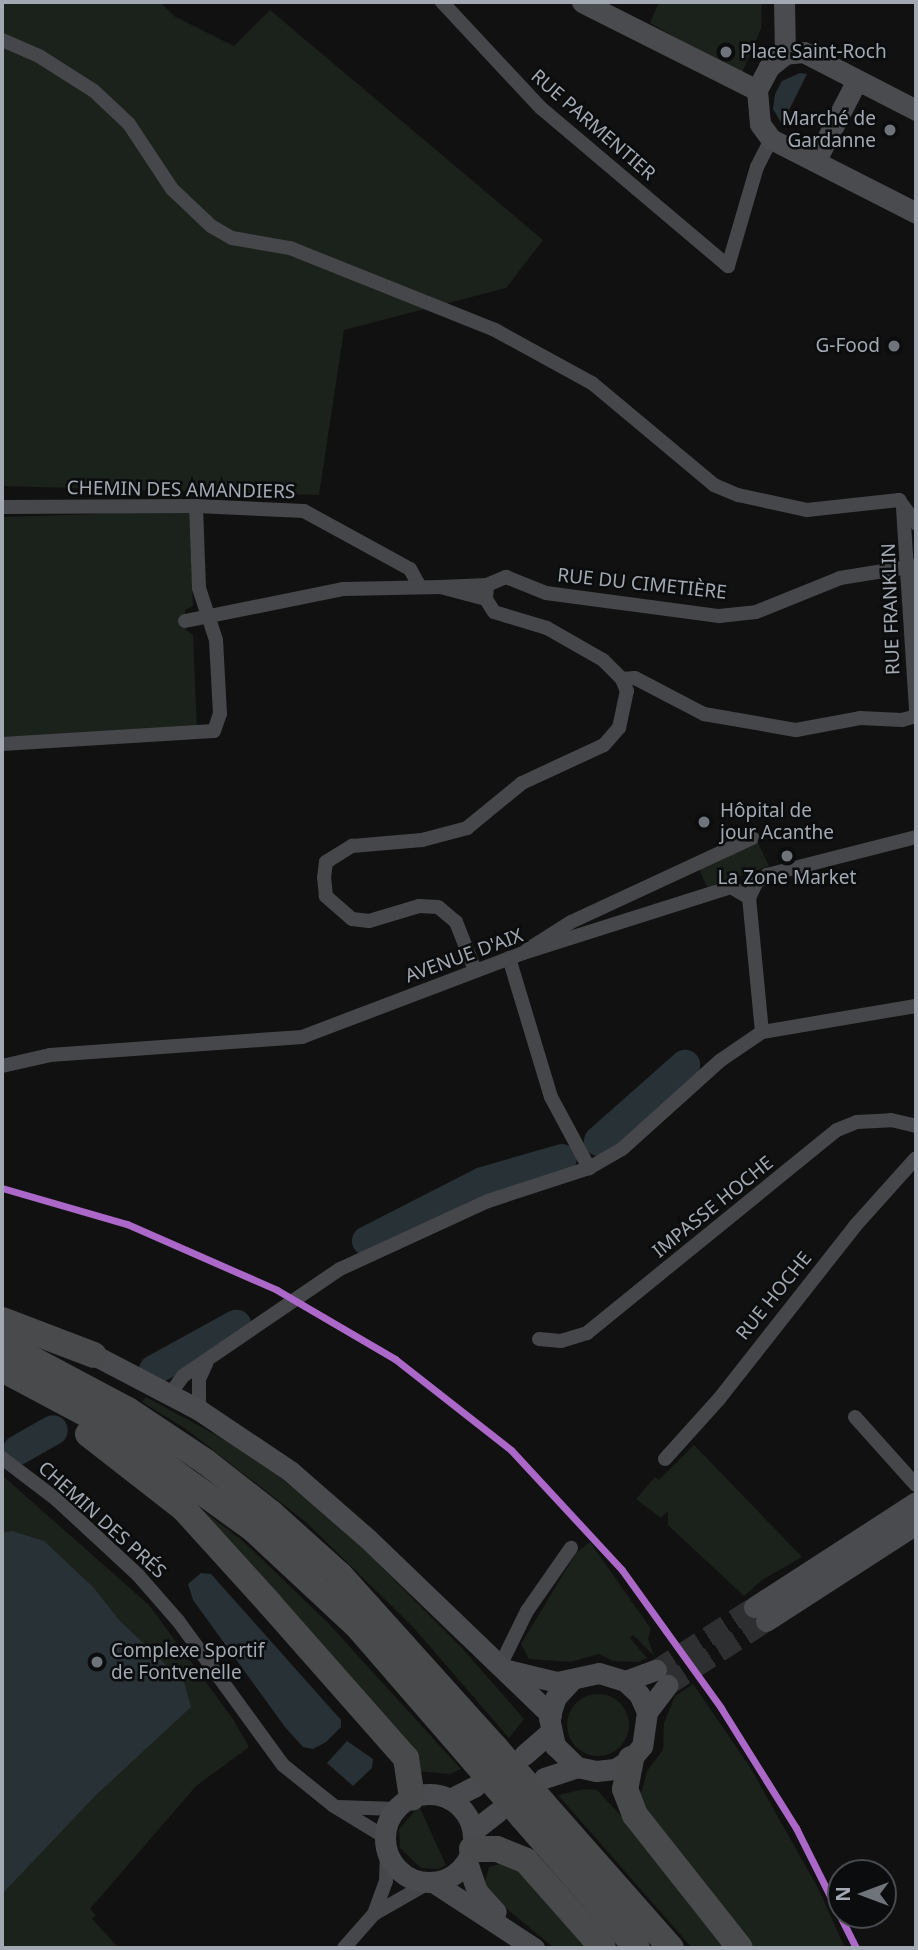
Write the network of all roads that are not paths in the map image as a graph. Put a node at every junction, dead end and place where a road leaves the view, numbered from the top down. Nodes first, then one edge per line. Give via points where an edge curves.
1 (442, 2) edge
2 (582, 2) edge
3 (785, 2) edge
4 (2, 40) edge
5 (785, 54) junction
6 (856, 82) junction
7 (757, 90) junction
8 (916, 110) edge
9 (771, 139) junction
10 (816, 160) junction
11 (916, 213) edge
12 (901, 503) junction
13 (196, 506) junction
14 (2, 507) edge
15 (916, 523) edge
16 (916, 566) edge
17 (419, 585) junction
18 (486, 592) junction
19 (211, 615) junction
20 (185, 621) dead end
21 (622, 679) junction
22 (916, 710) edge
23 (916, 716) edge
24 (2, 744) edge
25 (916, 837) edge
26 (752, 838) dead end
27 (749, 898) junction
28 (516, 955) junction
29 (475, 970) junction
30 (916, 1006) edge
31 (762, 1032) junction
32 (2, 1066) edge
33 (916, 1126) edge
34 (916, 1158) edge
35 (586, 1163) junction
36 (2, 1320) edge
37 (539, 1339) dead end
38 (2, 1343) edge
39 (94, 1355) joint
40 (205, 1364) junction
41 (2, 1370) edge
42 (29, 1382) junction
43 (170, 1394) junction
44 (199, 1410) junction
45 (855, 1417) dead end
46 (2, 1458) edge
47 (665, 1459) dead end
48 (916, 1485) edge
49 (916, 1503) edge
50 (916, 1524) edge
51 (571, 1548) dead end
52 (503, 1668) junction
53 (572, 1680) junction
54 (625, 1681) junction
55 (647, 1712) junction
56 (550, 1723) junction
57 (524, 1755) dead end
58 (631, 1759) junction
59 (481, 1765) junction
60 (577, 1767) junction
61 (544, 1778) dead end
62 (450, 1799) junction
63 (404, 1803) junction
64 (334, 1806) junction
65 (533, 1811) junction
66 (497, 1812) dead end
67 (386, 1843) junction
68 (471, 1847) junction
69 (431, 1882) junction
70 (374, 1914) junction
71 (512, 1930) junction
72 (344, 1948) edge
73 (534, 1948) edge
74 (603, 1948) edge
75 (637, 1948) edge
76 (671, 1948) edge
77 (740, 1948) edge

1 - 9 street, RUE PARMENTIER via 541,108 728,265 757,167
2 - 7 main road
3 - 5 main road
4 - 12 street via 94,91 129,124 172,189 211,226 232,238 290,248 495,330 592,383 714,485 738,495 807,510
5 - 6 main road via 816,56
5 - 7 main road via 769,67
6 - 8 main road
6 - 10 main road
7 - 9 main road via 760,124
9 - 10 main road
10 - 11 main road
12 - 15 street
12 - 22 street, RUE FRANKLIN
13 - 14 street, CHEMIN DES AMANDIERS
13 - 17 street, CHEMIN DES AMANDIERS via 290,509 315,515 410,569
13 - 19 street via 200,588
16 - 18 street, RUE DU CIMETIÈRE, bridge via 840,578 756,612 719,615 546,593 506,577
17 - 18 street, RUE DU CIMETIÈRE
17 - 19 street, RUE DU CIMETIÈRE via 344,589
18 - 21 street via 494,612 547,628 603,660
19 - 20 street, RUE DU CIMETIÈRE
19 - 24 street via 220,714 214,731
21 - 23 street via 635,678 704,714 796,730 860,718
21 - 29 street via 625,707 619,728 604,745 522,783 467,828 422,840 352,846 326,862 326,896 338,911 369,921 419,906 438,907 456,922
25 - 27 street via 767,875 756,883
26 - 28 street via 571,922
27 - 28 street, AVENUE D'AIX via 731,887
27 - 31 street
28 - 29 street, AVENUE D'AIX
28 - 35 street via 551,1097
29 - 32 street, AVENUE D'AIX via 302,1037 50,1055
30 - 31 street
31 - 35 street via 721,1060 622,1149
33 - 37 street, IMPASSE HOCHE via 880,1120 837,1130 587,1333 561,1341
34 - 47 street, RUE HOCHE
35 - 40 street via 488,1201 340,1269
36 - 39 highway
38 - 59 highway via 128,1410 271,1513 340,1575
39 - 43 main road
40 - 43 street via 183,1376
40 - 44 street via 199,1379
41 - 42 highway
42 - 59 highway via 124,1436 253,1529 358,1627
42 - 63 highway via 64,1417 184,1509 405,1758
43 - 44 main road
44 - 52 main road via 290,1471
45 - 48 street
46 - 64 street, CHEMIN DES PRÉS via 56,1499 138,1575 179,1622 284,1765
49 - 50 main road via 760,1614
51 - 52 street via 527,1611
52 - 53 main road via 557,1682
52 - 56 main road
53 - 54 main road via 599,1673
53 - 56 main road via 556,1697
54 - 55 main road via 639,1694
54 - 55 main road via 662,1678
55 - 58 main road via 642,1746
56 - 57 main road
56 - 60 main road via 565,1758
58 - 60 main road via 615,1769 596,1772
58 - 77 highway via 625,1789 635,1815
59 - 62 main road
59 - 65 highway, bridge
60 - 61 main road
62 - 63 main road via 438,1795
62 - 68 main road via 465,1812
63 - 64 street
63 - 67 main road
64 - 67 street, CHEMIN DES PRÉS
65 - 75 highway
65 - 76 highway
66 - 68 main road
67 - 69 main road via 396,1866 411,1878
67 - 70 street via 386,1881
68 - 69 main road via 446,1879
68 - 71 main road via 477,1891
68 - 74 highway via 497,1849 526,1861
69 - 70 street
69 - 71 main road
70 - 72 street
71 - 73 main road

